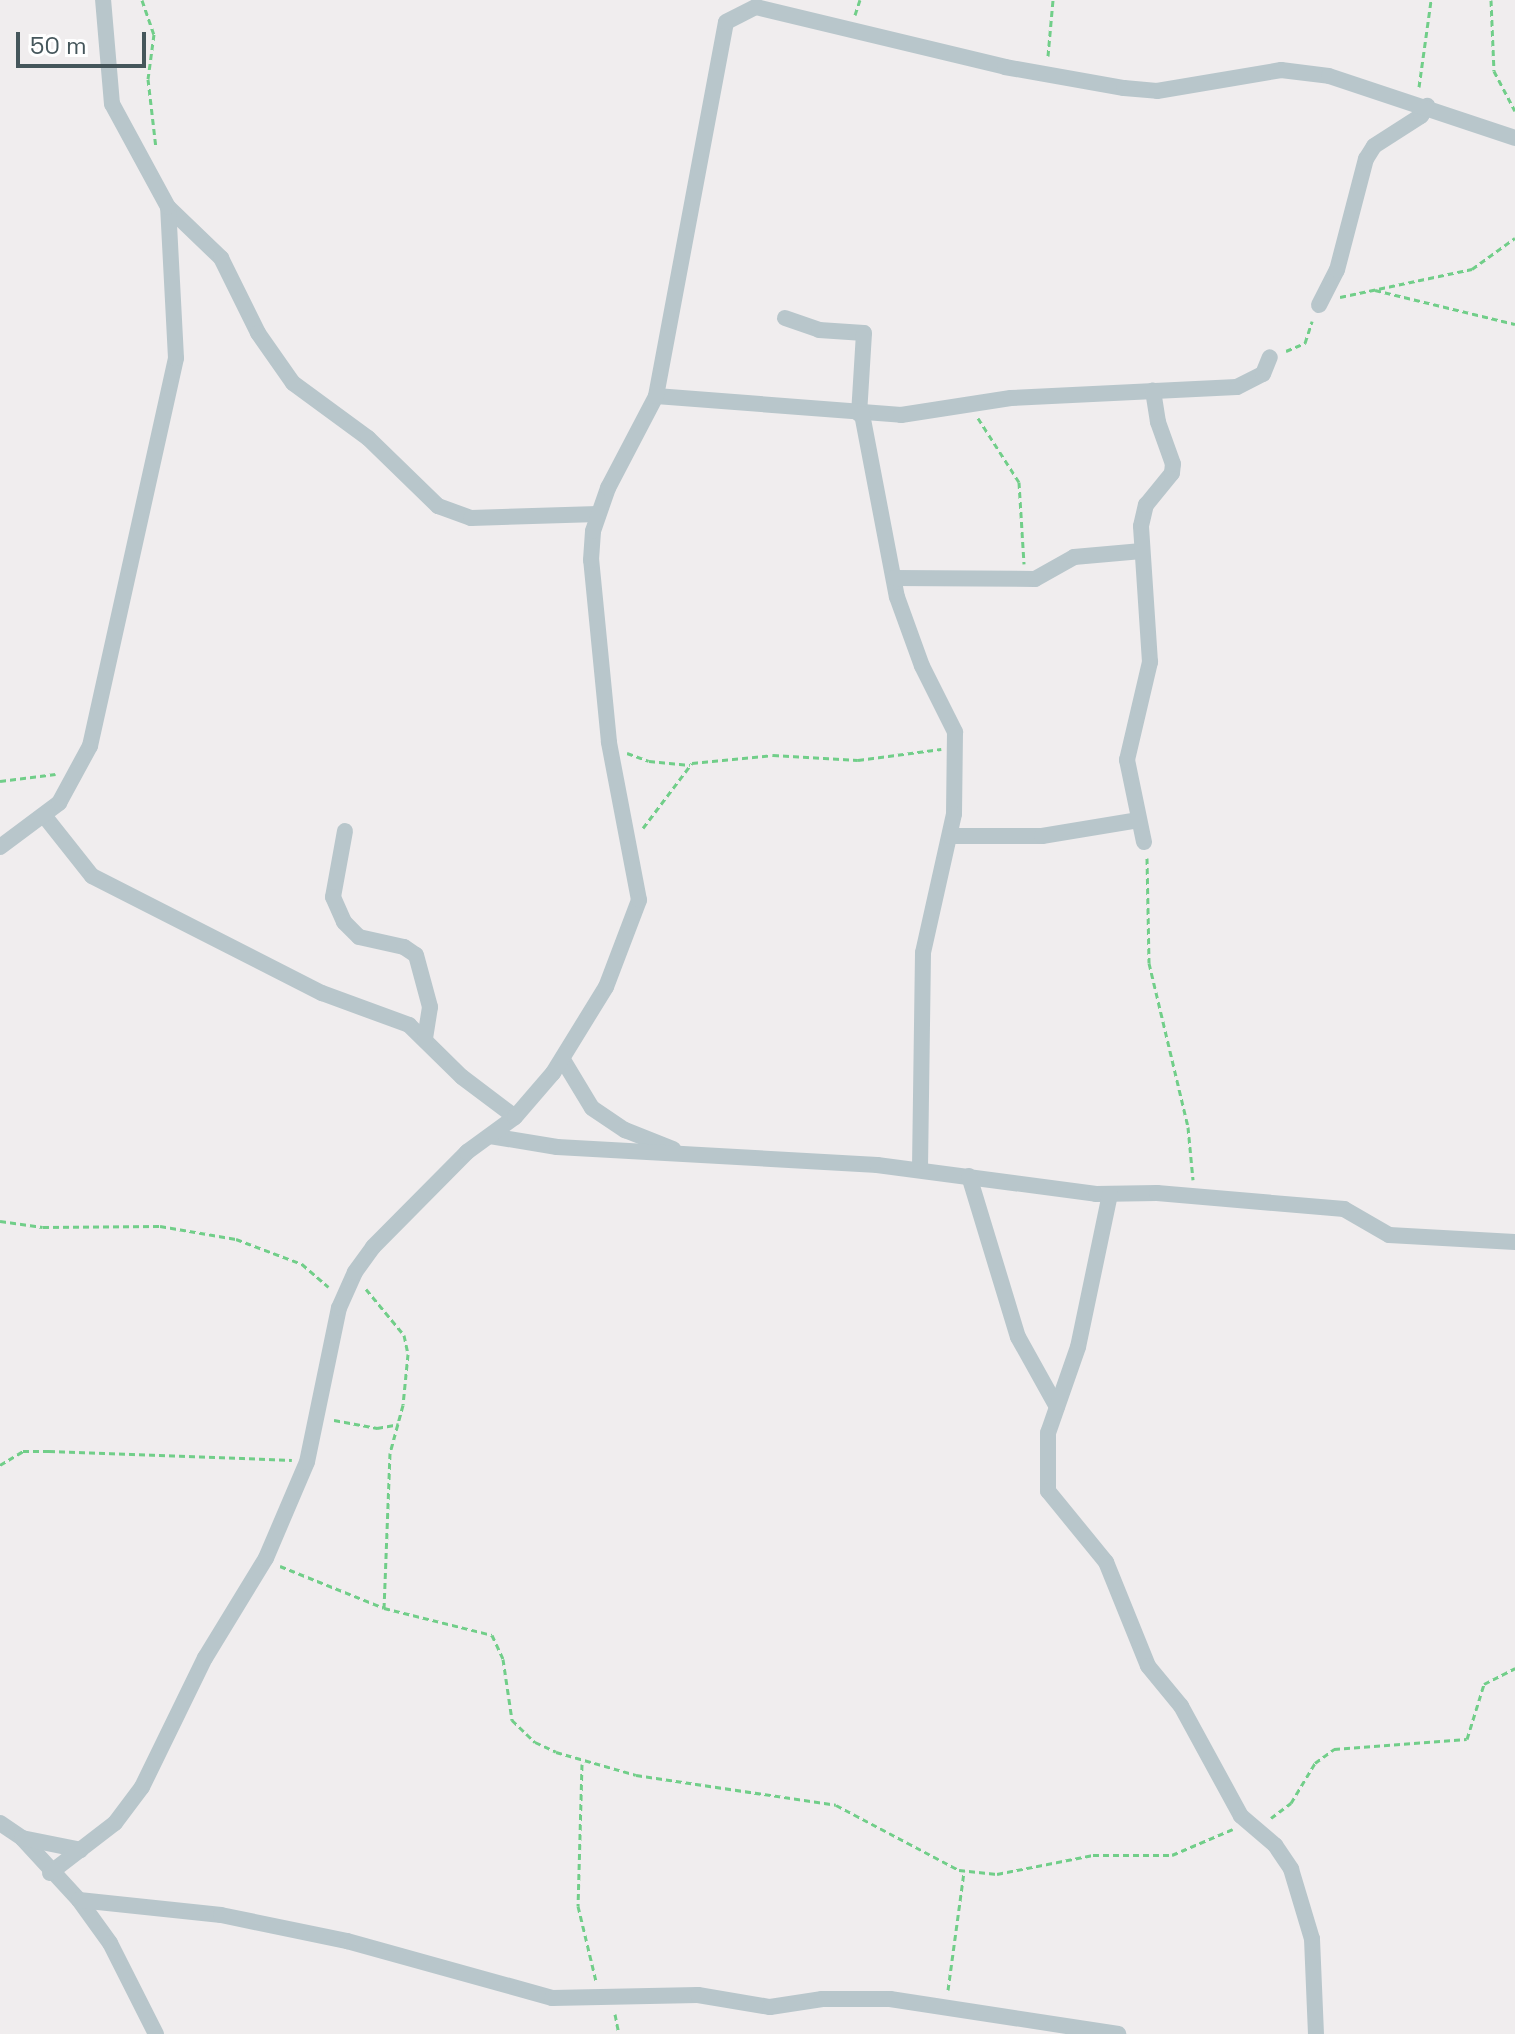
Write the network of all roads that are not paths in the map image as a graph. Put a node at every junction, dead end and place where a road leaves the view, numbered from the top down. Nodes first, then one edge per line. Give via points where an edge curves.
1 (103, 0) edge
2 (1422, 104) junction
3 (1515, 138) edge
4 (168, 207) junction
5 (1319, 305) road end
6 (785, 318) dead end
7 (1270, 357) road end
8 (1153, 390) junction
9 (656, 396) junction
10 (860, 414) junction
11 (598, 514) junction
12 (1142, 551) junction
13 (894, 578) junction
14 (46, 818) junction
15 (1139, 820) junction
16 (345, 831) dead end
17 (950, 836) junction
18 (1144, 842) road end
19 (0, 847) edge
20 (425, 1038) junction
21 (563, 1060) junction
22 (515, 1117) junction
23 (490, 1136) junction
24 (682, 1153) junction
25 (920, 1169) junction
26 (969, 1176) junction
27 (1110, 1194) junction
28 (1515, 1242) edge
29 (1057, 1407) junction
30 (0, 1823) edge
31 (22, 1838) junction
32 (81, 1850) junction
33 (50, 1873) junction
34 (79, 1900) junction
35 (156, 2034) edge
36 (1118, 2034) edge
37 (1316, 2034) edge

1 - 4 street via 112,104
2 - 3 street
2 - 5 street via 1421,116 1374,146 1366,159 1337,270
2 - 9 street via 1329,76 1281,70 1157,91 1052,76 756,7 726,22
4 - 11 street via 221,258 258,333 293,383 368,438 438,506 471,518
4 - 14 street via 177,341 173,380 90,746
6 - 10 street via 819,330 864,333
7 - 8 street via 1252,383
8 - 10 street via 970,404 901,415
8 - 12 street via 1154,410 1173,464 1172,473 1146,505
9 - 10 street
9 - 11 street
10 - 13 street
11 - 21 street via 591,560 609,742 639,900 606,987
12 - 13 street via 1074,557 1048,574 1023,580
12 - 15 street via 1150,662 1127,760
13 - 17 street via 912,643 956,745
14 - 19 street
14 - 20 street via 92,876 255,961 341,1001 389,1015
15 - 17 street via 1042,836
15 - 18 street
16 - 20 street via 333,897 344,922 359,937 404,947 416,955 430,1007
17 - 25 street via 923,953
20 - 22 street via 462,1077
21 - 22 street
21 - 24 street via 582,1097 607,1120
22 - 23 street
23 - 24 street via 557,1147
23 - 32 street via 467,1152 355,1272 339,1308 307,1462 266,1558 205,1658 142,1787 115,1823
24 - 25 street
25 - 26 street
26 - 27 street
26 - 29 street via 1018,1337
27 - 28 street via 1344,1209 1389,1235
27 - 29 street via 1078,1347
29 - 37 street via 1048,1433 1048,1491 1106,1562 1148,1666 1181,1706 1221,1783 1250,1823 1275,1845 1295,1882 1312,1939
30 - 31 street
31 - 32 street
31 - 33 street
32 - 33 street
33 - 34 street
34 - 35 street via 110,1943
34 - 36 street via 221,1915 347,1941 552,1998 698,1995 770,2007 853,1997 943,2005

